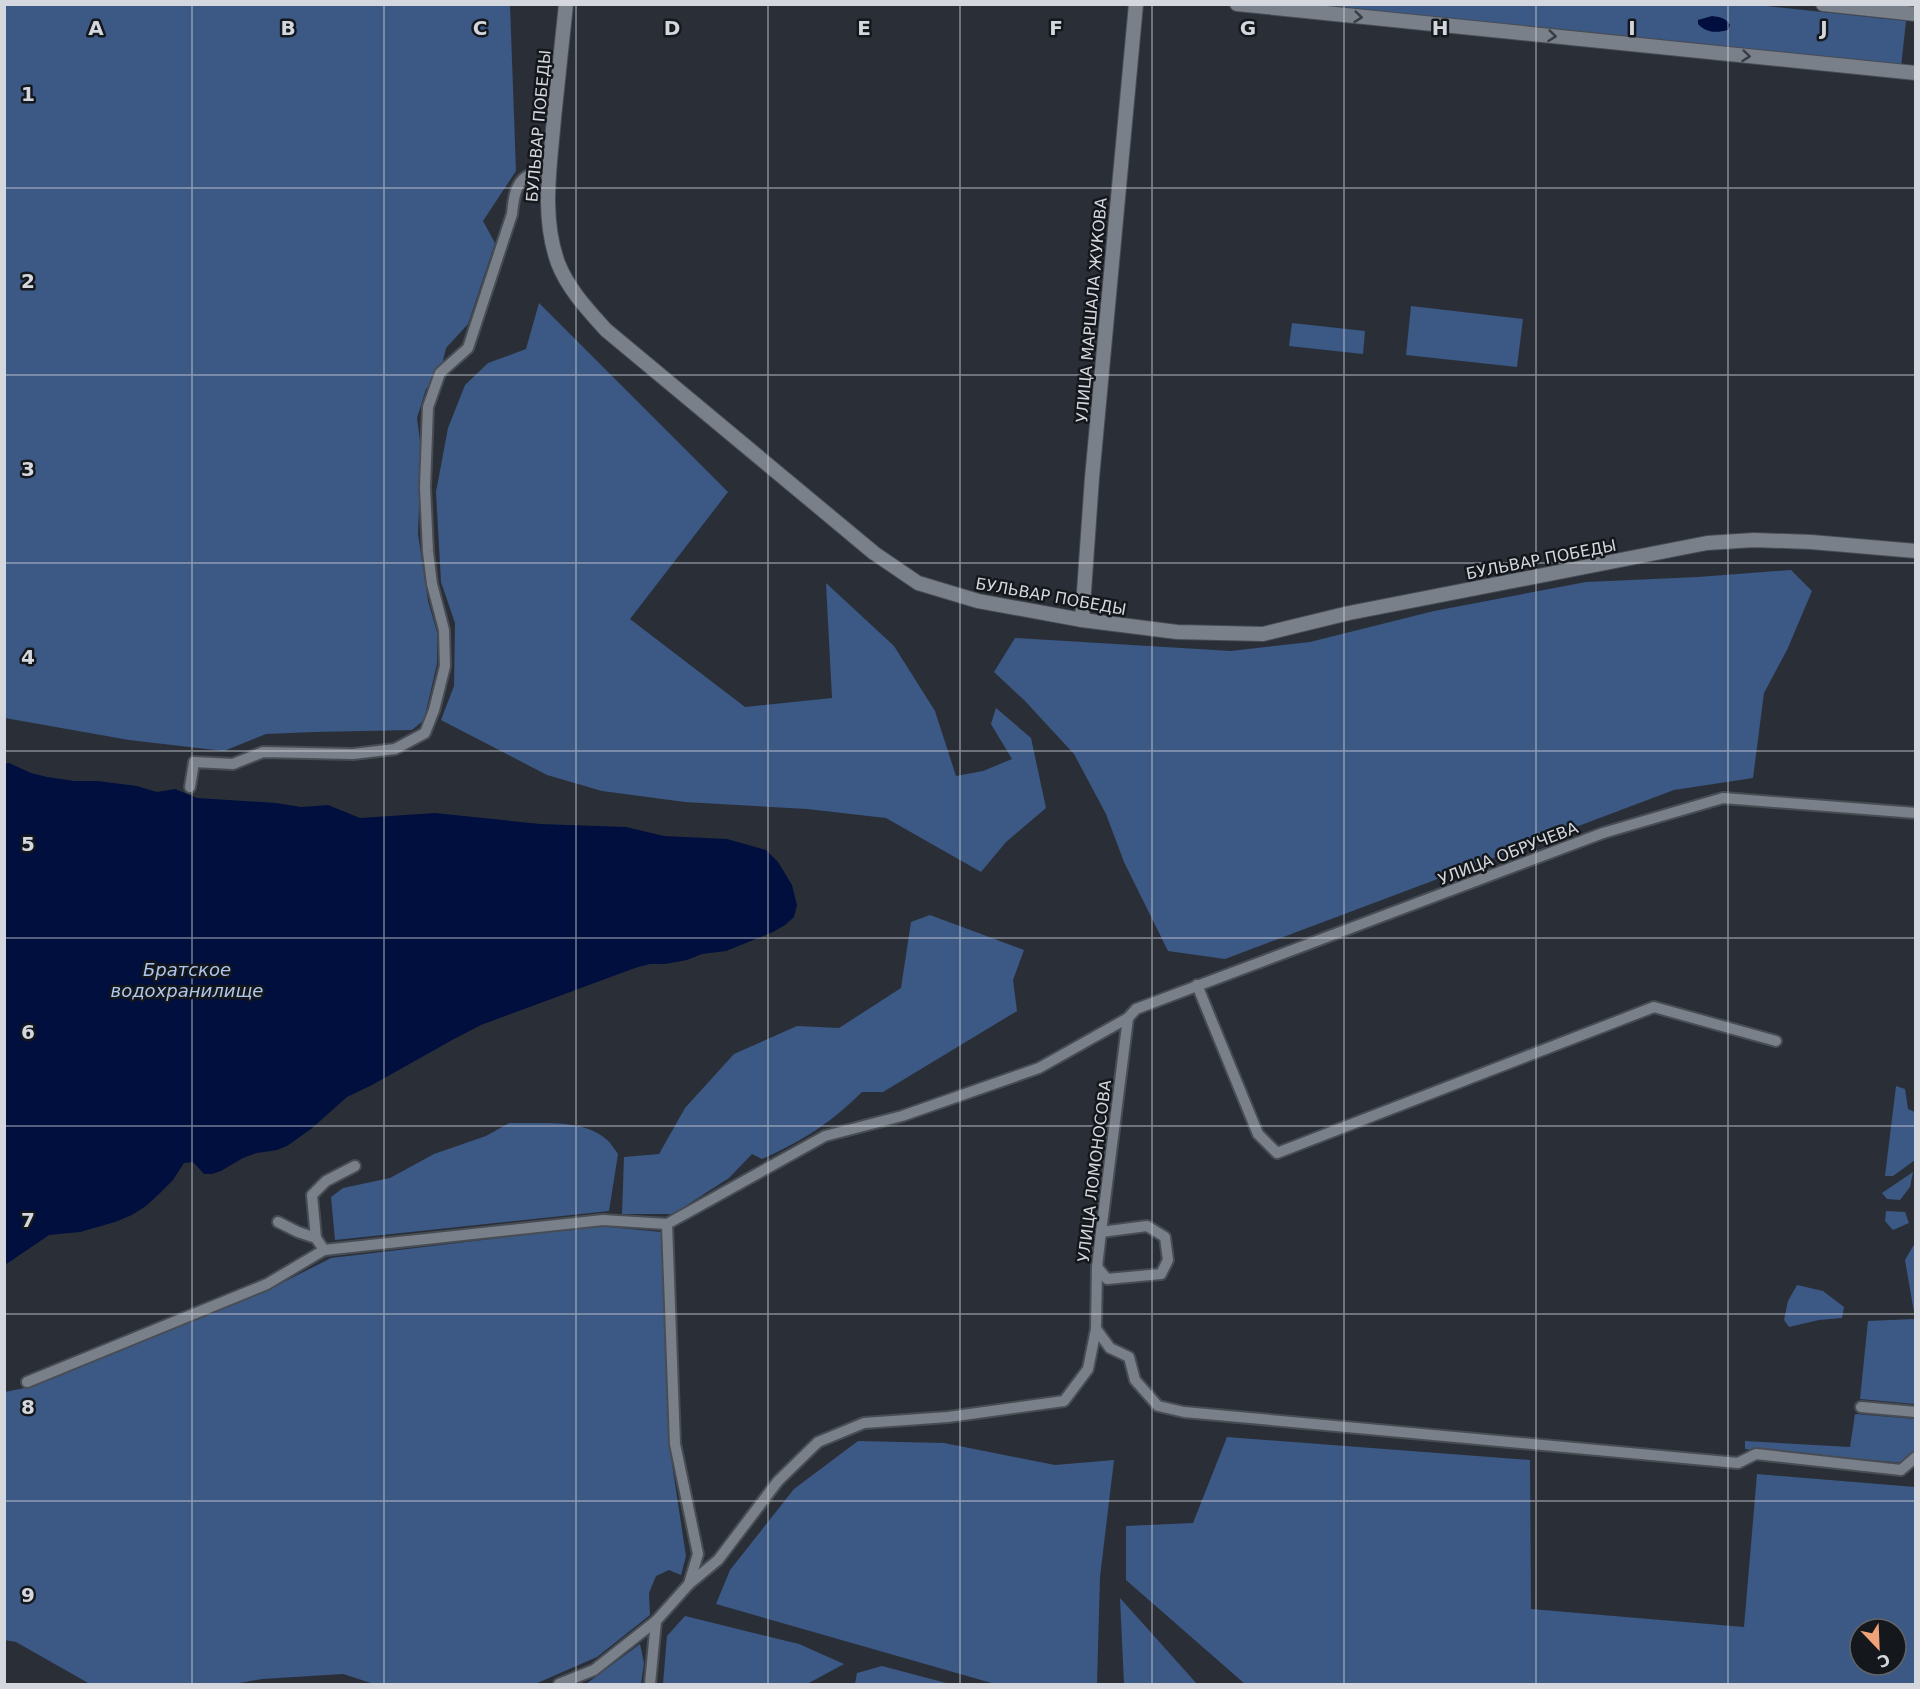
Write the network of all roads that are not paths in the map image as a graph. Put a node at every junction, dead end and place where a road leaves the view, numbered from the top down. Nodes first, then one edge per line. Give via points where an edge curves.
1 (566, 4) edge
2 (1136, 4) edge
3 (1237, 4) edge
4 (1823, 4) edge
5 (1324, 9) edge
6 (1916, 14) edge
7 (1916, 73) edge
8 (549, 169) junction
9 (1916, 551) edge
10 (1082, 620) junction
11 (190, 787) dead end
12 (1916, 813) edge
13 (1197, 985) junction
14 (1128, 1017) junction
15 (1776, 1041) dead end
16 (356, 1166) dead end
17 (278, 1222) dead end
18 (666, 1224) junction
19 (1101, 1232) junction
20 (316, 1238) junction
21 (324, 1250) junction
22 (1097, 1268) junction
23 (1096, 1329) junction
24 (27, 1382) dead end
25 (1861, 1407) dead end
26 (1916, 1412) edge
27 (1916, 1457) edge
28 (689, 1584) junction
29 (656, 1621) junction
30 (559, 1684) edge
31 (650, 1684) edge

1 - 8 street, БУЛЬВАР ПОБЕДЫ
2 - 10 street, УЛИЦА МАРШАЛА ЖУКОВА
3 - 5 street
4 - 6 street
5 -> 7 street
8 - 10 street, БУЛЬВАР ПОБЕДЫ via 548,214 559,266 578,298 606,330 874,553 918,583 978,601
8 - 11 street via 531,172 523,178 514,196 512,214 468,348 440,373 428,407 428,552 444,630 445,666 425,733 395,749 353,754 264,752 233,764 194,762
9 - 10 street, БУЛЬВАР ПОБЕДЫ via 1811,542 1707,543 1349,613 1263,634 1177,632
12 - 13 street, УЛИЦА ОБРУЧЕВА via 1723,798 1603,833
13 - 14 street, УЛИЦА ОБРУЧЕВА via 1136,1009
13 - 15 street via 1258,1134 1277,1154 1654,1007
14 - 18 street, УЛИЦА ОБРУЧЕВА via 1039,1068 902,1116 825,1136
14 - 19 street, УЛИЦА ЛОМОНОСОВА
16 - 20 street via 326,1181 312,1196
17 - 20 street
18 - 21 street via 603,1220
18 - 28 street via 675,1444 698,1554
19 - 22 street, УЛИЦА ЛОМОНОСОВА
19 - 22 street via 1147,1226 1165,1237 1168,1260 1161,1274 1136,1278 1107,1279
20 - 21 street
21 - 24 street via 267,1284
22 - 23 street, УЛИЦА ЛОМОНОСОВА
23 - 27 street via 1110,1348 1129,1357 1135,1380 1158,1407 1184,1412 1738,1463 1756,1454 1901,1470
23 - 28 street, УЛИЦА ЛОМОНОСОВА via 1088,1369 1064,1401 948,1417 864,1423 818,1442 778,1481 718,1560
25 - 26 street
28 - 29 street, УЛИЦА ЛОМОНОСОВА
29 - 30 street, УЛИЦА ЛОМОНОСОВА via 594,1670
29 - 31 street

